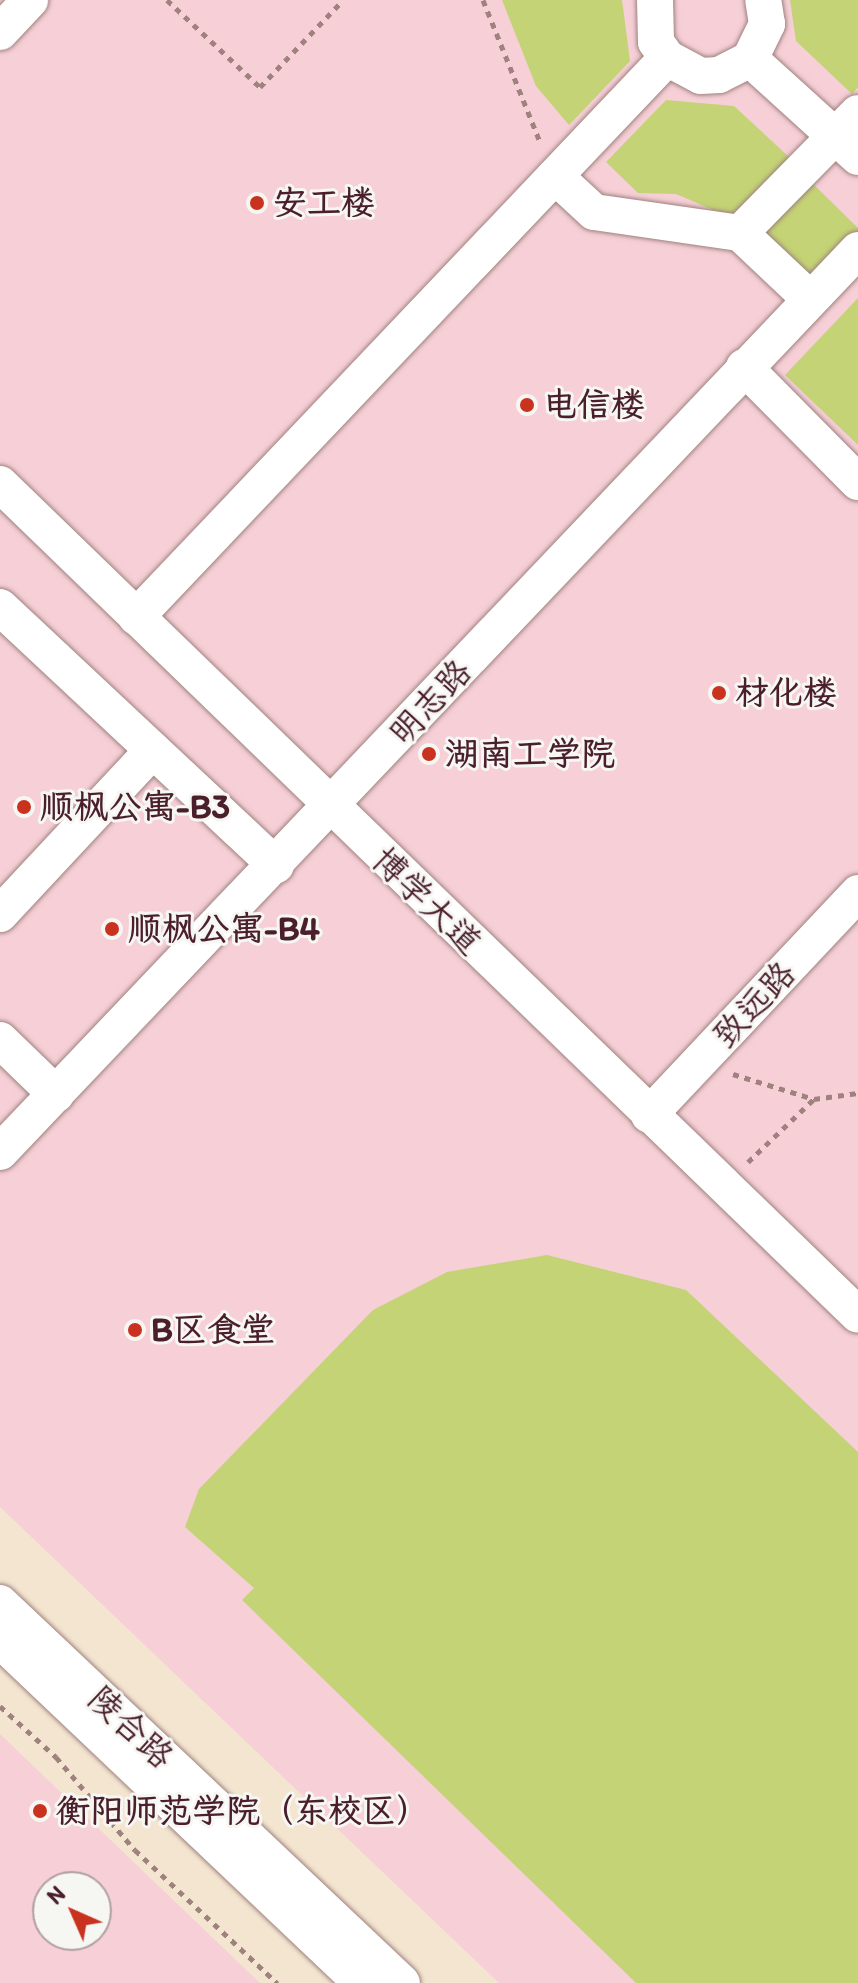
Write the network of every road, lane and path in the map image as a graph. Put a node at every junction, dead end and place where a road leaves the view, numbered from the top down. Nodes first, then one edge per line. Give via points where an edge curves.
1 (30, 0) edge
2 (167, 0) edge
3 (343, 0) edge
4 (483, 0) edge
5 (655, 0) edge
6 (763, 0) edge
7 (0, 32) edge
8 (667, 58) junction
9 (750, 59) junction
10 (850, 135) edge
11 (555, 176) junction
12 (740, 233) junction
13 (858, 250) edge
14 (810, 299) junction
15 (744, 367) junction
16 (858, 482) edge
17 (0, 484) edge
18 (136, 617) junction
19 (6, 625) edge
20 (153, 750) junction
21 (330, 808) junction
22 (276, 865) junction
23 (858, 893) edge
24 (0, 914) edge
25 (0, 1040) edge
26 (698, 1063) junction
27 (858, 1093) edge
28 (56, 1094) junction
29 (814, 1099) junction
30 (649, 1115) junction
31 (0, 1152) edge
32 (721, 1183) junction
33 (858, 1315) edge
34 (0, 1603) edge
35 (0, 1640) edge
36 (0, 1706) edge
37 (277, 1983) edge
38 (362, 1983) edge
39 (402, 1983) edge

1 - 7 street
2 - 3 path via 260,87
4 - 11 path
5 - 8 street via 651,24
6 - 9 street via 767,24
8 - 9 street via 701,76 719,75
8 - 11 street
9 - 10 street
10 - 12 street
11 - 12 street via 594,212
11 - 18 street
12 - 14 street
13 - 14 street, 明志路
14 - 15 street, 明志路
15 - 16 street
15 - 21 street, 明志路
17 - 18 street, 博学大道
18 - 21 street, 博学大道
19 - 20 street
20 - 22 street
20 - 24 street
21 - 22 street, 明志路
21 - 30 street, 博学大道
22 - 28 street, 明志路
23 - 26 street, 致远路
25 - 28 street
26 - 29 path
26 - 30 street, 致远路
27 - 29 path
28 - 31 street, 明志路
29 - 32 path
30 - 32 street, 博学大道
32 - 33 street, 博学大道
34 - 39 street, 陵合路
35 - 38 street, 陵合路
36 - 37 path via 56,1757 135,1850

